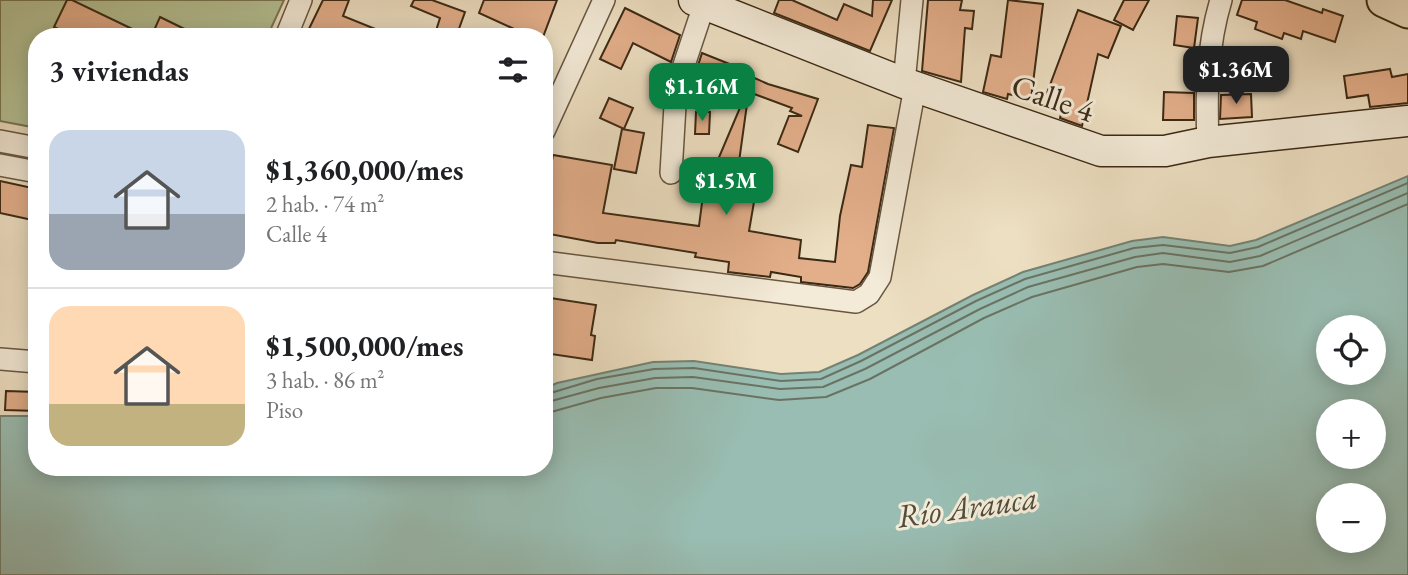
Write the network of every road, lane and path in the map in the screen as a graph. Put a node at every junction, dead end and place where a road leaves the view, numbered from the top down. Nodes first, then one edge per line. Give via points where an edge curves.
1 (301, 0) edge
2 (604, 0) edge
3 (912, 0) edge
4 (1221, 0) edge
5 (1384, 0) edge
6 (699, 2) edge
7 (1408, 11) edge
8 (290, 28) edge
9 (910, 85) junction
10 (553, 111) edge
11 (1408, 121) edge
12 (0, 141) edge
13 (1208, 142) junction
14 (28, 146) edge
15 (0, 164) edge
16 (28, 170) edge
17 (671, 173) dead end
18 (553, 263) edge
19 (0, 359) edge
20 (28, 361) edge

1 - 8 street
2 - 10 street
3 - 9 street
4 - 13 street via 1210,58
5 - 7 main road
6 - 9 street, Calle 4
6 - 17 street via 676,89
9 - 13 street, Calle 4 via 1101,151 1165,150
9 - 18 street via 880,276 869,294 856,302
11 - 13 street, Calle 4
12 - 14 street
15 - 16 street
19 - 20 street

